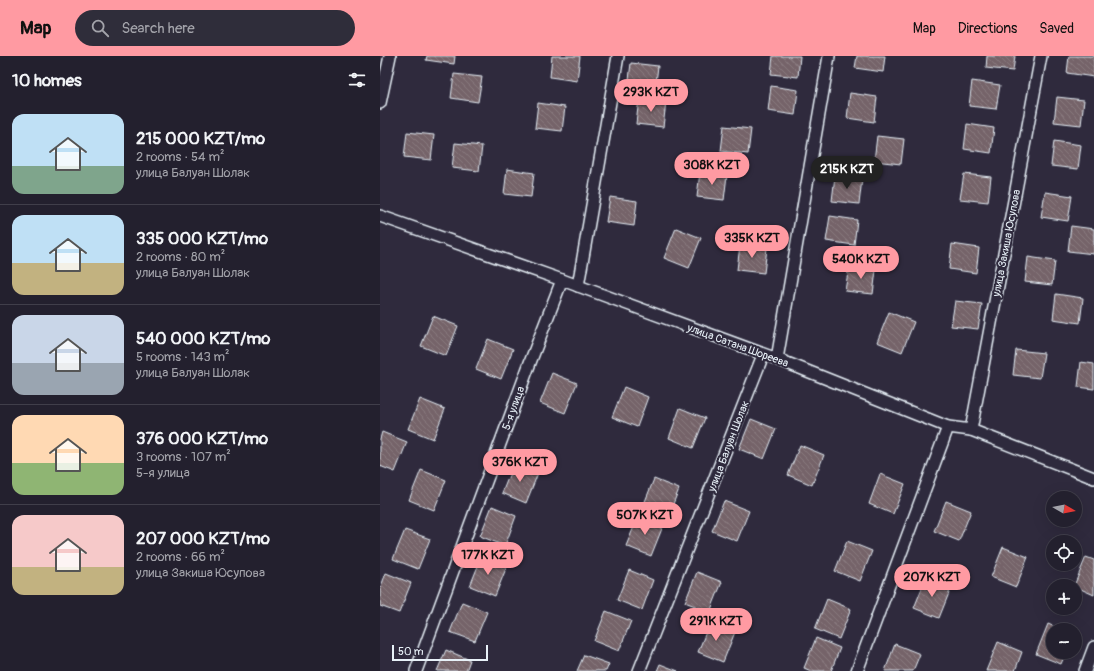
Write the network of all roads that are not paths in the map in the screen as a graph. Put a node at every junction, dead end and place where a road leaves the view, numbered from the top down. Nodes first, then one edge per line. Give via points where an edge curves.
1 (390, 56) edge
2 (618, 56) edge
3 (829, 56) edge
4 (1041, 56) edge
5 (380, 103) edge
6 (380, 216) edge
7 (562, 280) junction
8 (578, 286) junction
9 (763, 355) junction
10 (777, 359) junction
11 (948, 427) junction
12 (971, 430) junction
13 (1094, 478) edge
14 (1094, 647) edge
15 (416, 671) edge
16 (639, 671) edge
17 (857, 671) edge
18 (1085, 671) edge

1 - 5 street
2 - 8 street
3 - 10 street
4 - 12 street, улица Закиша Юсупова
6 - 7 street, улица Сатана Шореева
7 - 8 street, улица Сатана Шореева
7 - 15 street, 5-я улица
8 - 9 street, улица Сатана Шореева
9 - 10 street, улица Сатана Шореева
9 - 16 street, улица Балуан Шолак
10 - 11 street, улица Сатана Шореева
11 - 12 street, улица Сатана Шореева
11 - 17 street
12 - 13 street, улица Сатана Шореева
14 - 18 street

